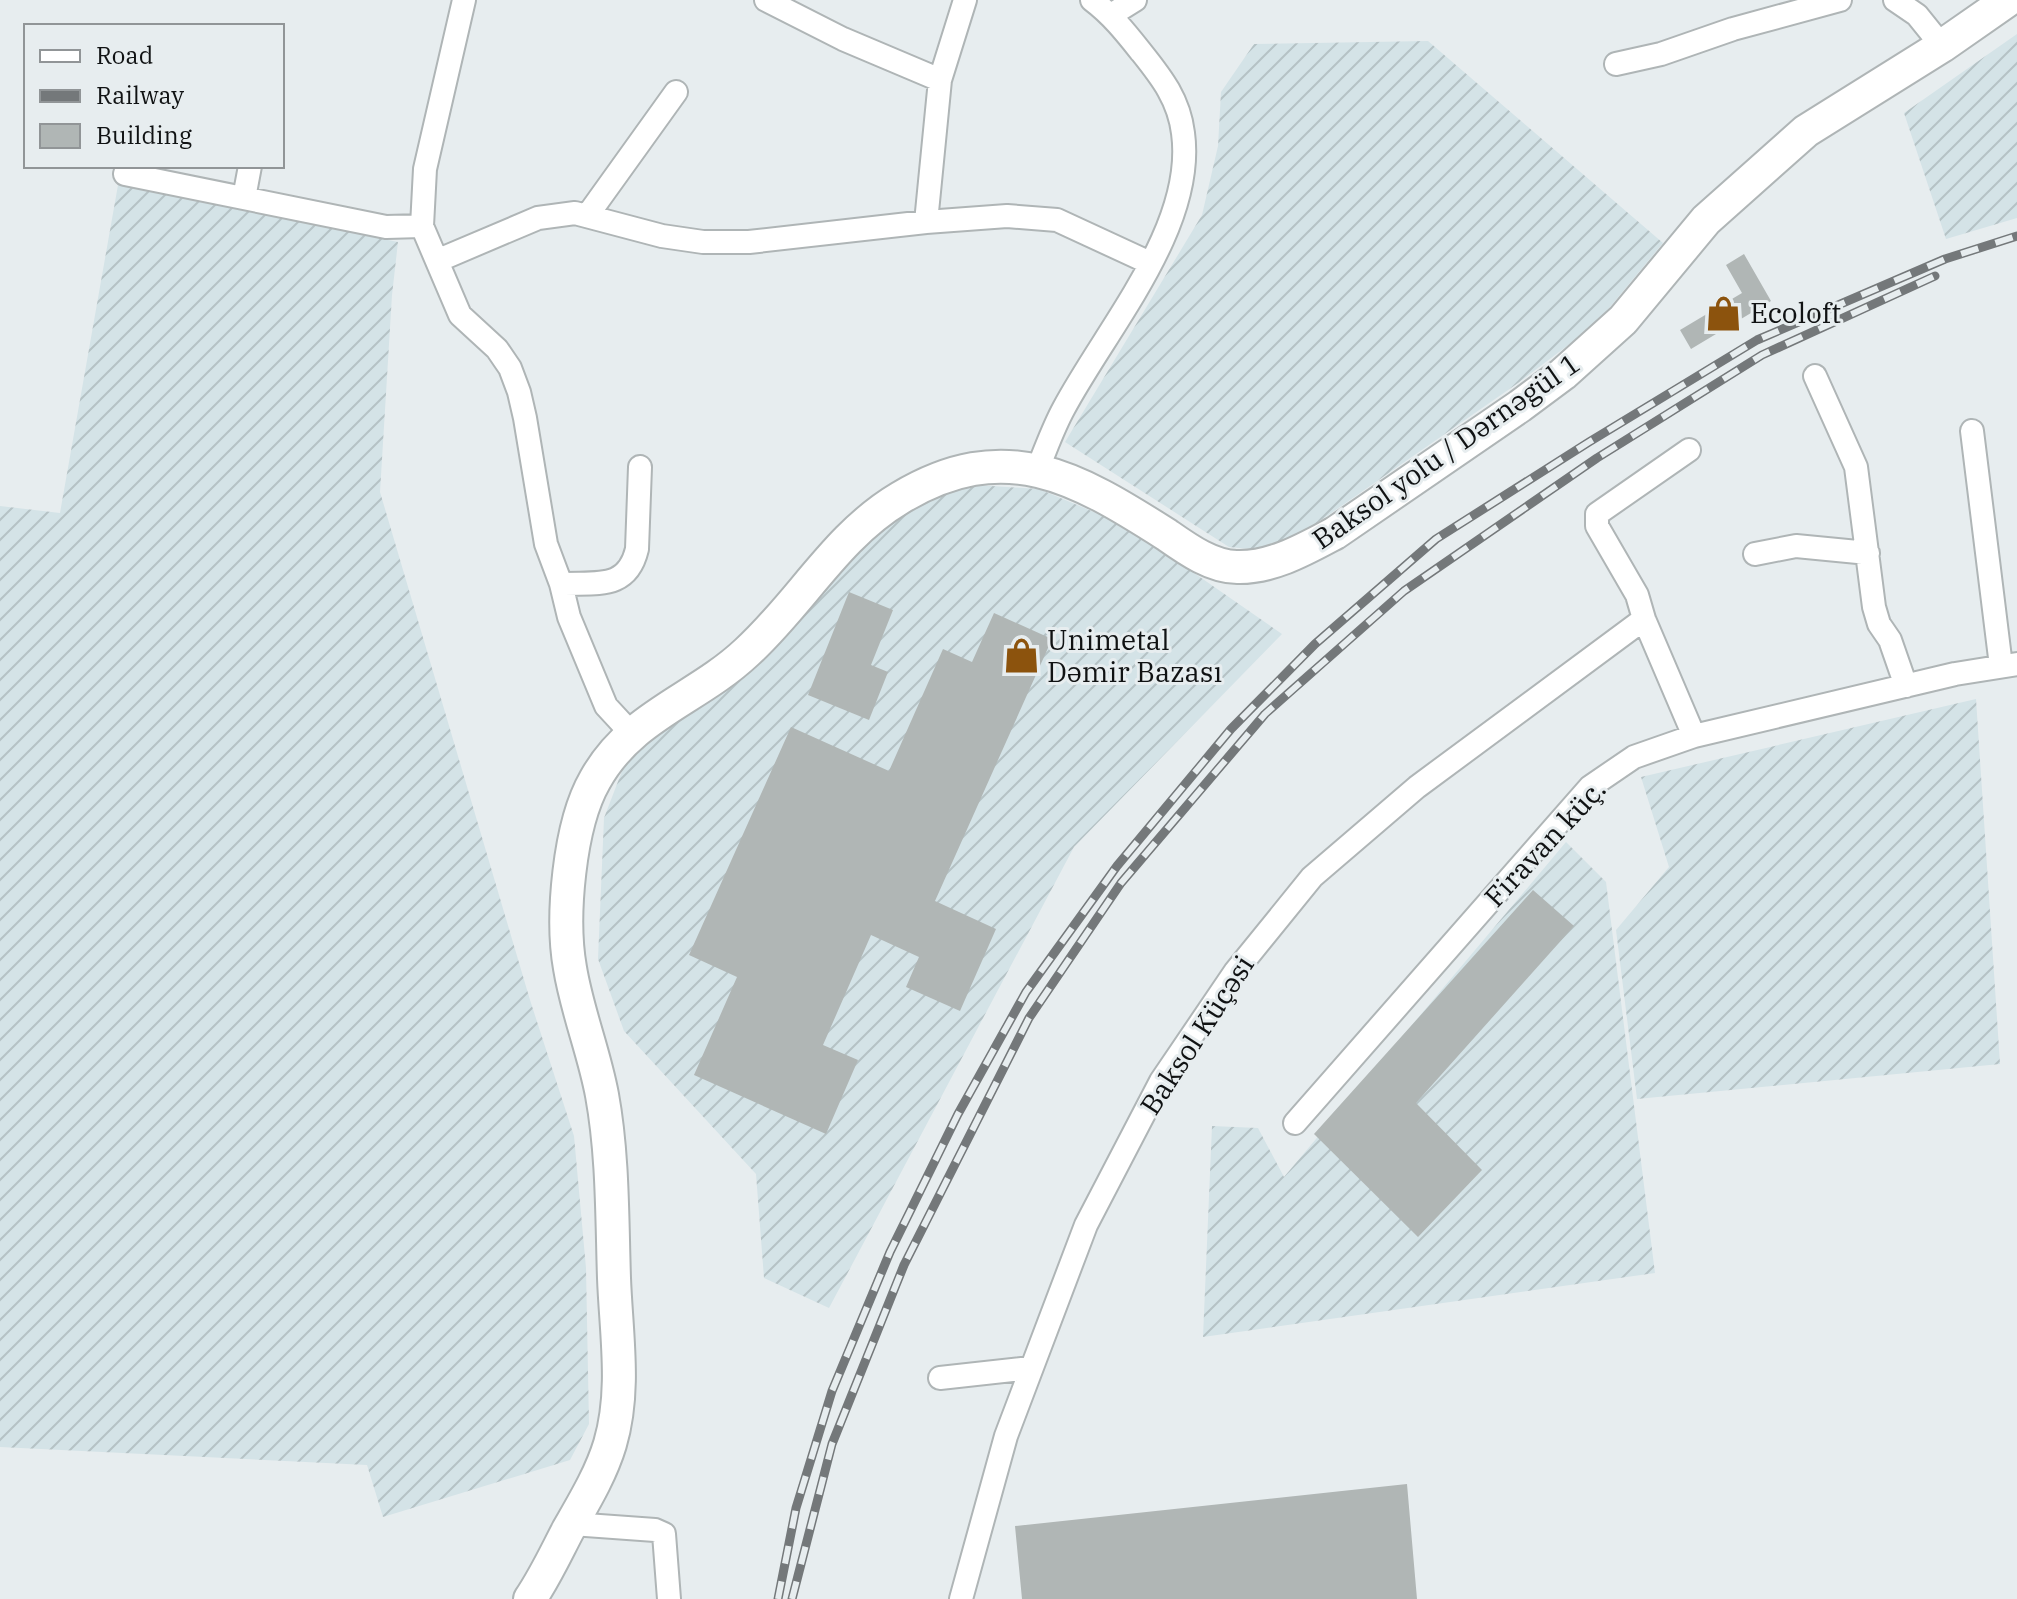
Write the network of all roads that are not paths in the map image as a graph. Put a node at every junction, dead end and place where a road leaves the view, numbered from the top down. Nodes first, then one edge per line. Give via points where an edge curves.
1 (464, 0) edge
2 (766, 0) edge
3 (965, 0) edge
4 (1092, 0) edge
5 (1135, 0) edge
6 (1840, 0) edge
7 (1895, 0) edge
8 (2008, 0) edge
9 (1111, 15) junction
10 (1942, 46) junction
11 (1616, 64) dead end
12 (940, 80) junction
13 (676, 92) dead end
14 (250, 168) edge
15 (125, 174) dead end
16 (244, 198) junction
17 (587, 216) junction
18 (926, 222) junction
19 (422, 226) junction
20 (439, 260) junction
21 (1150, 263) junction
22 (1815, 376) dead end
23 (1972, 431) dead end
24 (1689, 450) dead end
25 (640, 467) dead end
26 (1037, 470) junction
27 (1868, 553) junction
28 (1755, 554) dead end
29 (561, 584) junction
30 (1644, 619) junction
31 (2009, 665) edge
32 (1906, 686) junction
33 (631, 733) junction
34 (1694, 736) junction
35 (1295, 1123) dead end
36 (1031, 1368) junction
37 (940, 1378) dead end
38 (572, 1524) junction
39 (530, 1599) edge
40 (669, 1599) edge
41 (961, 1599) edge

1 - 19 street via 425,169
2 - 12 street
3 - 12 street
4 - 9 street
5 - 9 street
6 - 11 street
7 - 10 street via 1917,15
8 - 10 main road, Baksol yolu / Dərnəgül 1
9 - 21 street via 1169,87 1184,134 1176,210
10 - 26 main road, Baksol yolu / Dərnəgül 1 via 1806,131 1762,168 1687,240 1623,320 1563,374 1310,547 1254,566 1214,563 1107,497
12 - 18 street
13 - 17 street
14 - 16 street
15 - 16 street
16 - 19 street via 386,227
17 - 18 street via 703,242 749,242
17 - 20 street via 538,218
18 - 21 street via 1007,216 1057,220
19 - 20 street
20 - 29 street via 460,315 510,368 525,418 546,544
21 - 26 street via 1063,409
22 - 27 street via 1856,467
23 - 31 street
24 - 30 street via 1597,514 1597,526 1637,595
25 - 29 street via 637,549 625,576 611,582
26 - 33 main road, Baksol yolu / Dərnəgül 1 via 970,471 899,498 842,544 746,654
27 - 28 street via 1796,546
27 - 32 street via 1879,624
29 - 33 street via 606,706
30 - 34 street
30 - 36 street, Baksol Küçəsi via 1417,787 1312,877 1235,972 1161,1081 1086,1225
31 - 32 street, Firavan küç.
32 - 34 street, Firavan küç.
33 - 38 main road, Baksol yolu / Dərnəgül 1 via 591,785 579,822 567,908 570,971 607,1132 619,1391 610,1446
34 - 35 street, Firavan küç. via 1634,757 1590,787
36 - 37 street
36 - 41 street, Baksol Küçəsi via 987,1498
38 - 39 main road, Baksol yolu / Dərnəgül 1
38 - 40 street via 664,1534

